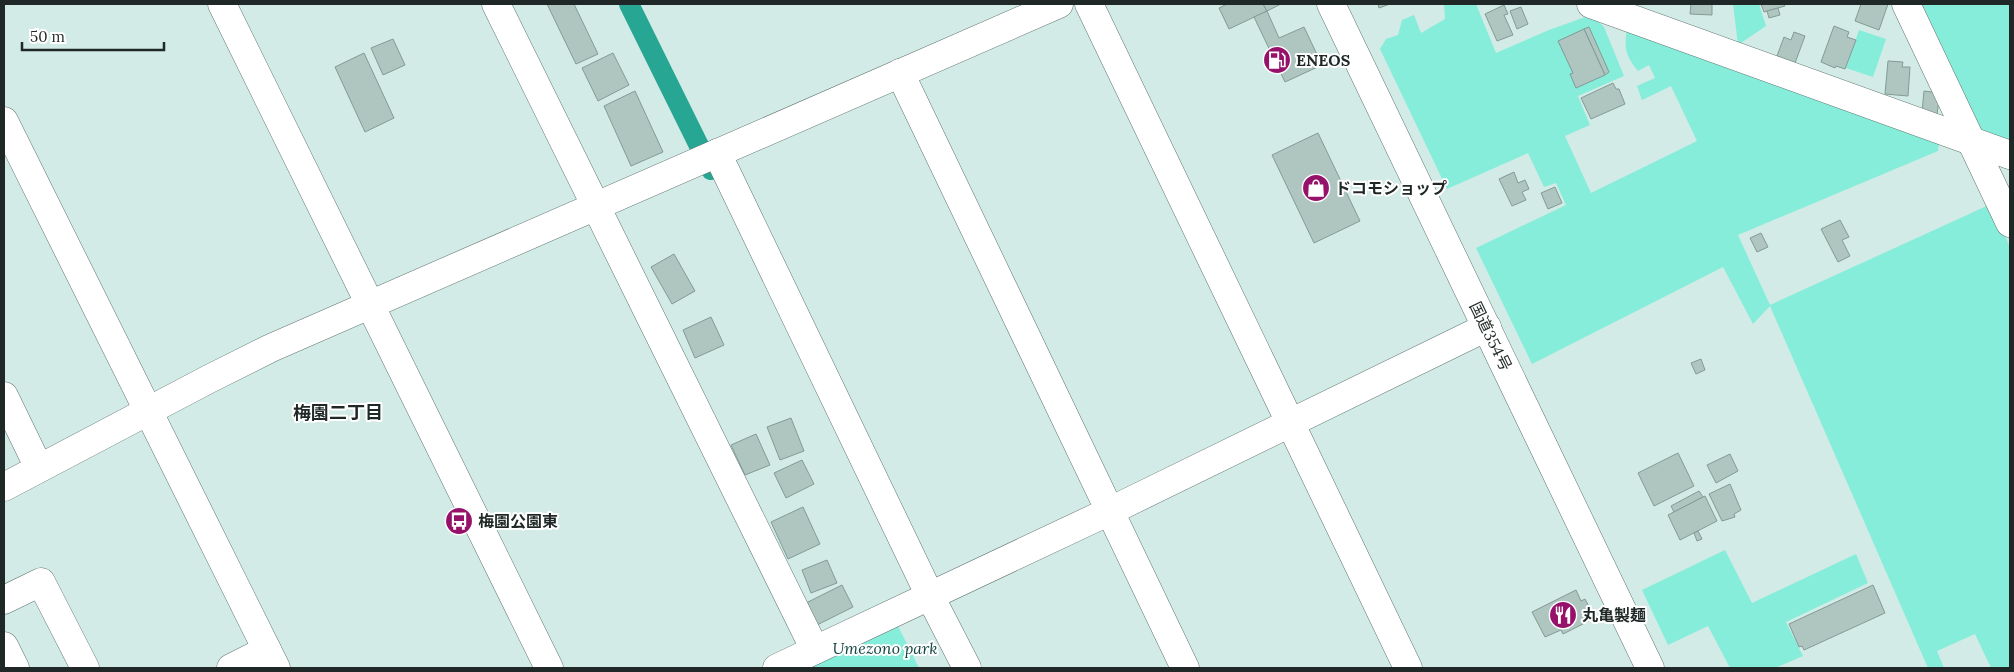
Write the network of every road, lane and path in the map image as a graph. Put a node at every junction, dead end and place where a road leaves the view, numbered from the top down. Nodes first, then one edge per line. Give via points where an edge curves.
1 (222, 4) edge
2 (496, 4) edge
3 (1059, 4) edge
4 (1089, 4) edge
5 (1331, 4) edge
6 (1592, 4) edge
7 (1906, 4) edge
8 (900, 73) junction
9 (4, 121) edge
10 (1970, 140) junction
11 (2010, 155) edge
12 (709, 156) junction
13 (596, 205) junction
14 (2010, 223) edge
15 (370, 304) junction
16 (1487, 327) junction
17 (4, 396) edge
18 (148, 411) junction
19 (1290, 422) junction
20 (39, 468) junction
21 (4, 487) edge
22 (1110, 510) junction
23 (929, 596) junction
24 (4, 600) edge
25 (4, 646) edge
26 (814, 650) junction
27 (272, 659) edge
28 (15, 668) edge
29 (85, 668) edge
30 (231, 668) edge
31 (549, 668) edge
32 (777, 668) edge
33 (966, 668) edge
34 (1185, 668) edge
35 (1408, 668) edge
36 (1650, 668) edge

1 - 15 main road
2 - 13 main road
3 - 8 main road
4 - 19 main road
5 - 16 main road, 国道354号
6 - 10 main road
7 - 10 main road
8 - 12 main road
8 - 22 main road
9 - 18 main road
10 - 11 main road
10 - 14 main road
12 - 13 main road
12 - 23 main road
13 - 15 main road
13 - 26 main road
15 - 18 main road via 271,348
15 - 31 main road
16 - 19 main road
16 - 36 main road, 国道354号
17 - 20 main road
18 - 20 main road
18 - 27 main road
19 - 22 main road
19 - 35 main road
20 - 21 main road
22 - 23 main road
22 - 34 main road
23 - 26 main road
23 - 33 main road
24 - 29 main road via 41,582
25 - 28 main road
26 - 32 main road
27 - 30 main road

